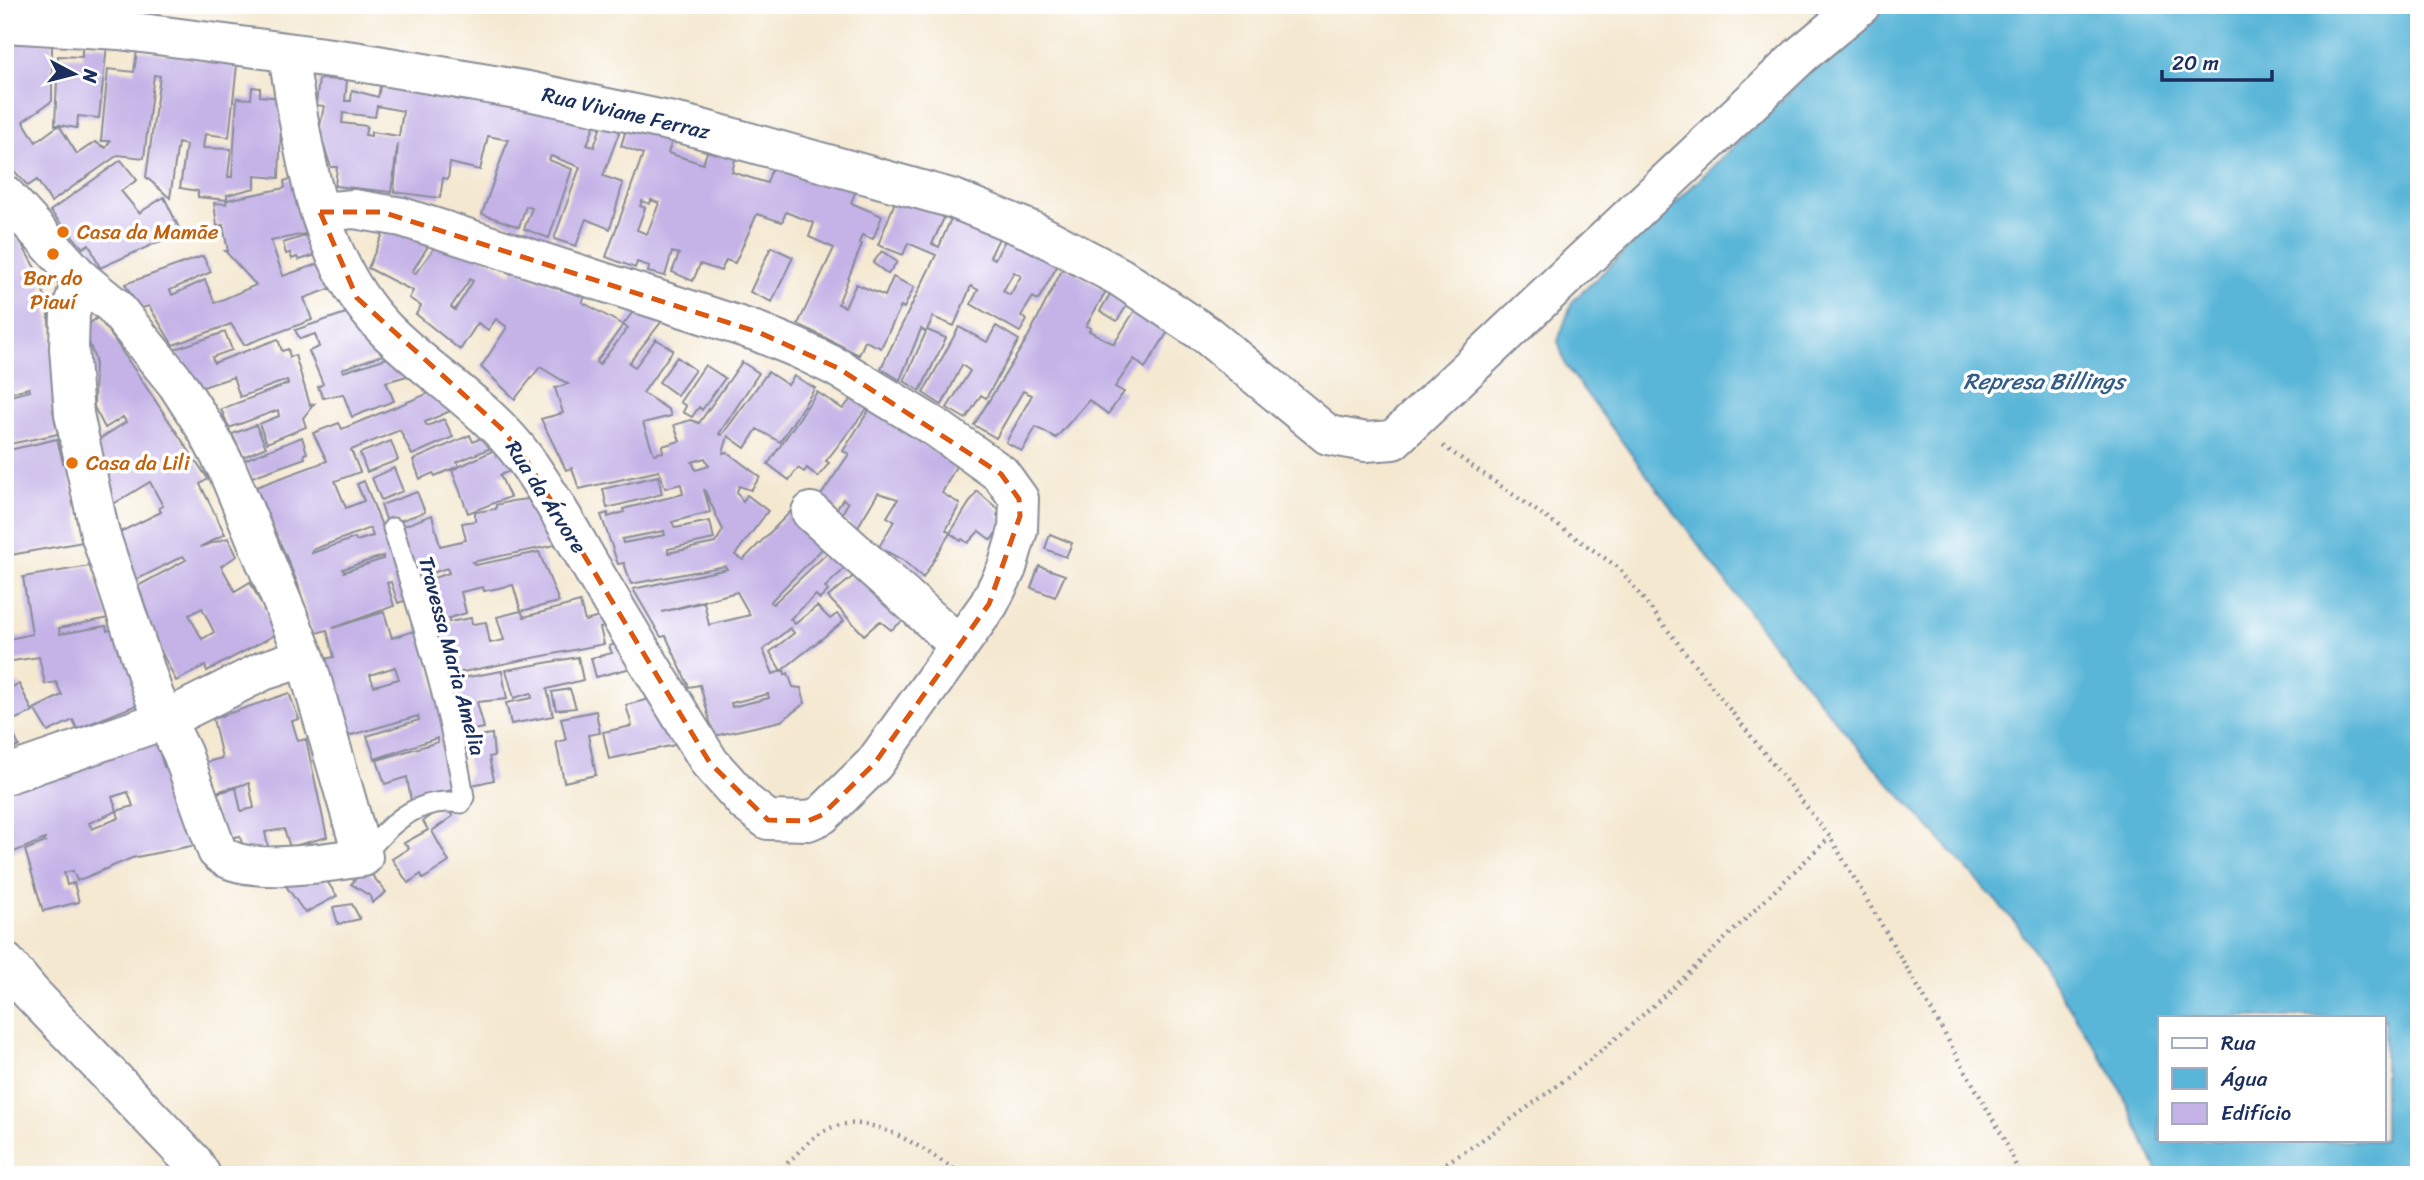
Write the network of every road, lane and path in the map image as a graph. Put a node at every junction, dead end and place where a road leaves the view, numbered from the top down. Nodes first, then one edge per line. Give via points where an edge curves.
1 (1861, 5) edge
2 (5, 23) edge
3 (288, 55) junction
4 (5, 194) edge
5 (320, 212) junction
6 (82, 280) junction
7 (1411, 423) junction
8 (811, 512) dead end
9 (393, 528) dead end
10 (958, 645) junction
11 (305, 657) junction
12 (167, 719) junction
13 (5, 775) edge
14 (1830, 837) junction
15 (363, 857) junction
16 (5, 962) edge
17 (961, 1174) edge
18 (201, 1175) edge
19 (780, 1175) edge
20 (969, 1175) edge
21 (1421, 1175) edge
22 (2020, 1175) edge

1 - 7 street, Rua Viviane Ferraz via 1801,55
2 - 3 street, Rua Viviane Ferraz via 119,30
3 - 5 street, Rua da Árvore
3 - 7 street, Rua Viviane Ferraz via 354,61 528,91 674,122 954,199 1035,232 1120,277 1207,335 1328,435 1366,442 1393,440
4 - 6 street
5 - 10 street via 354,209 402,217 758,332 838,368 938,429 1001,474 1019,499 1020,508 1007,568 989,604
5 - 10 street, Rua da Árvore via 357,298 387,331 503,430 541,482 710,763 757,813 778,822 808,821 822,815 874,764
6 - 11 street via 114,306 177,384 206,429
6 - 12 street via 71,313 74,414 100,534 154,696
7 - 14 path via 1619,568
8 - 10 street
9 - 15 lane, Travessa Maria Amelia via 454,736 464,797 461,803 430,804 396,820
11 - 12 street via 264,671
11 - 15 street
12 - 13 street
12 - 15 street via 222,856 268,866
14 - 21 path via 1591,1062 1500,1128
14 - 22 path via 1985,1105
16 - 18 street
17 - 19 path via 869,1124 838,1123 819,1130
17 - 20 path

